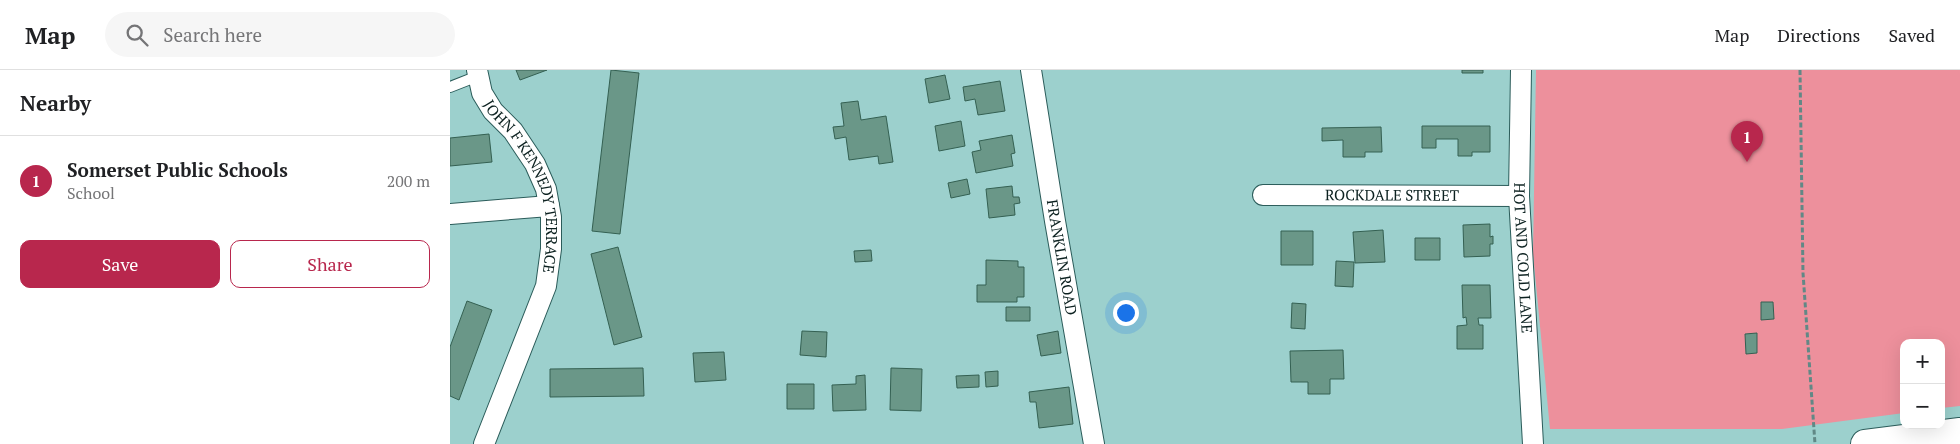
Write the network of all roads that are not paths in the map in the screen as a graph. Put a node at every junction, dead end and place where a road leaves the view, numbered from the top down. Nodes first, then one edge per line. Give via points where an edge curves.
1 (1031, 70) edge
2 (1521, 70) edge
3 (477, 73) edge
4 (450, 87) edge
5 (1264, 195) dead end
6 (1519, 196) junction
7 (549, 206) junction
8 (450, 214) edge
9 (1960, 432) edge
10 (1903, 442) edge
11 (484, 444) edge
12 (1094, 444) edge
13 (1533, 444) edge
14 (1865, 444) edge

1 - 12 street, FRANKLIN ROAD
2 - 6 street, HOT AND COLD LANE
3 - 4 lane
3 - 7 street, JOHN F KENNEDY TERRACE via 482,93 535,164 546,189
5 - 6 street, ROCKDALE STREET
6 - 13 street, HOT AND COLD LANE
7 - 8 street
7 - 11 street, JOHN F KENNEDY TERRACE via 550,249 546,286
9 - 10 main road
10 - 14 main road

